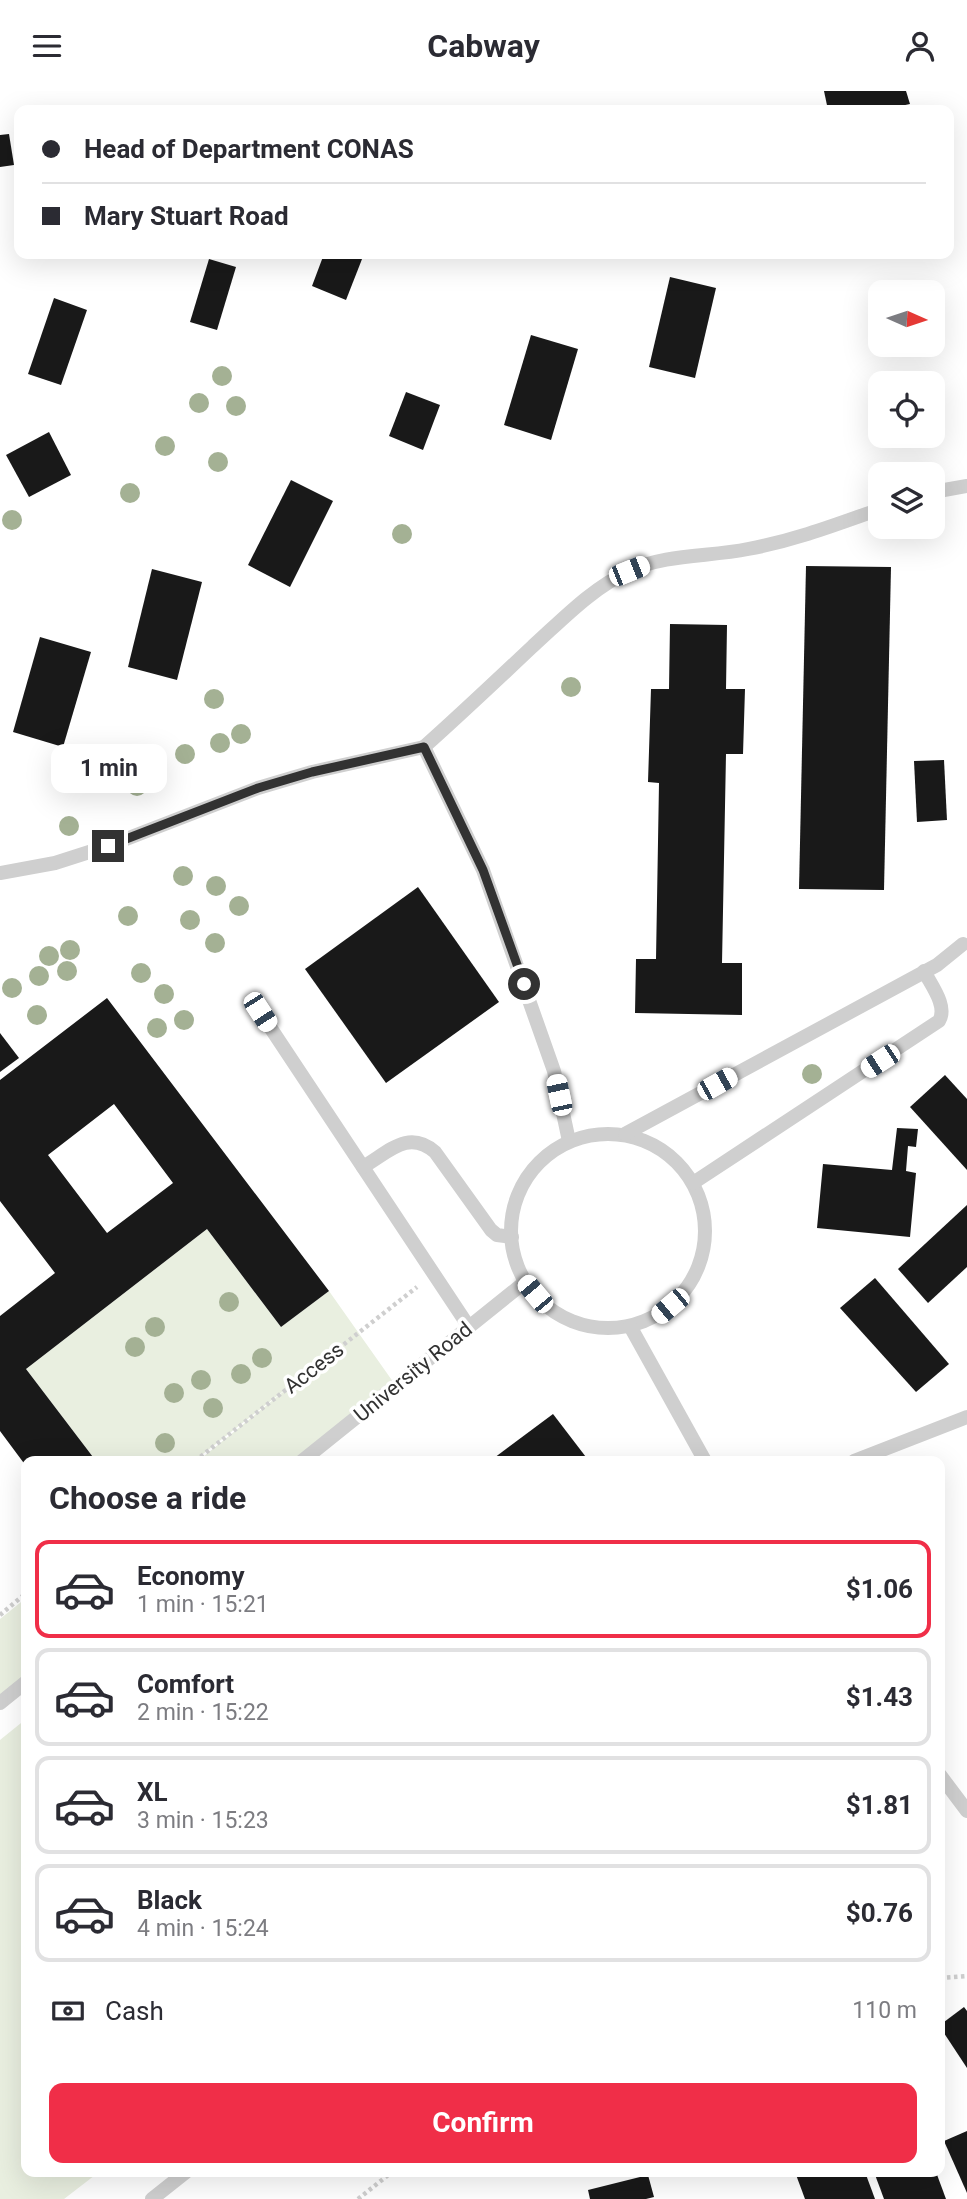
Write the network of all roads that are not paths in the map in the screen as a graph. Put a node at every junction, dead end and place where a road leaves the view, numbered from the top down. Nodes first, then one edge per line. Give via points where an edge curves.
1 (967, 486) edge
2 (945, 490) edge
3 (868, 513) edge
4 (424, 747) junction
5 (0, 873) edge
6 (963, 944) dead end
7 (924, 971) junction
8 (260, 1012) dead end
9 (625, 1134) junction
10 (569, 1141) junction
11 (363, 1167) junction
12 (693, 1182) junction
13 (512, 1237) junction
14 (525, 1282) junction
15 (630, 1326) junction
16 (469, 1327) junction
17 (967, 1417) edge
18 (308, 1456) edge
19 (702, 1456) edge
20 (867, 1456) edge
21 (21, 1686) edge
22 (0, 1703) edge
23 (945, 1782) edge
24 (967, 1811) edge
25 (180, 2177) edge
26 (152, 2199) edge

1 - 2 lane
3 - 4 lane via 783,542 671,558 629,571 586,597
4 - 5 lane via 312,772 108,846 55,863
4 - 10 lane via 483,870 554,1071
6 - 7 lane
7 - 9 lane
7 - 12 lane via 942,1006 939,1021
8 - 11 lane
9 - 10 lane via 597,1133
9 - 12 lane via 652,1143 676,1160
10 - 13 lane via 541,1160 521,1186 511,1218
11 - 13 lane via 405,1142 425,1143 491,1230
11 - 16 lane
12 - 15 lane via 704,1211 705,1241 698,1271 681,1296 658,1315
13 - 14 lane
14 - 15 lane via 545,1305 570,1322 600,1329
14 - 16 lane, University Road
15 - 19 lane
16 - 18 lane, University Road
17 - 20 lane
21 - 22 lane
23 - 24 lane
25 - 26 lane

